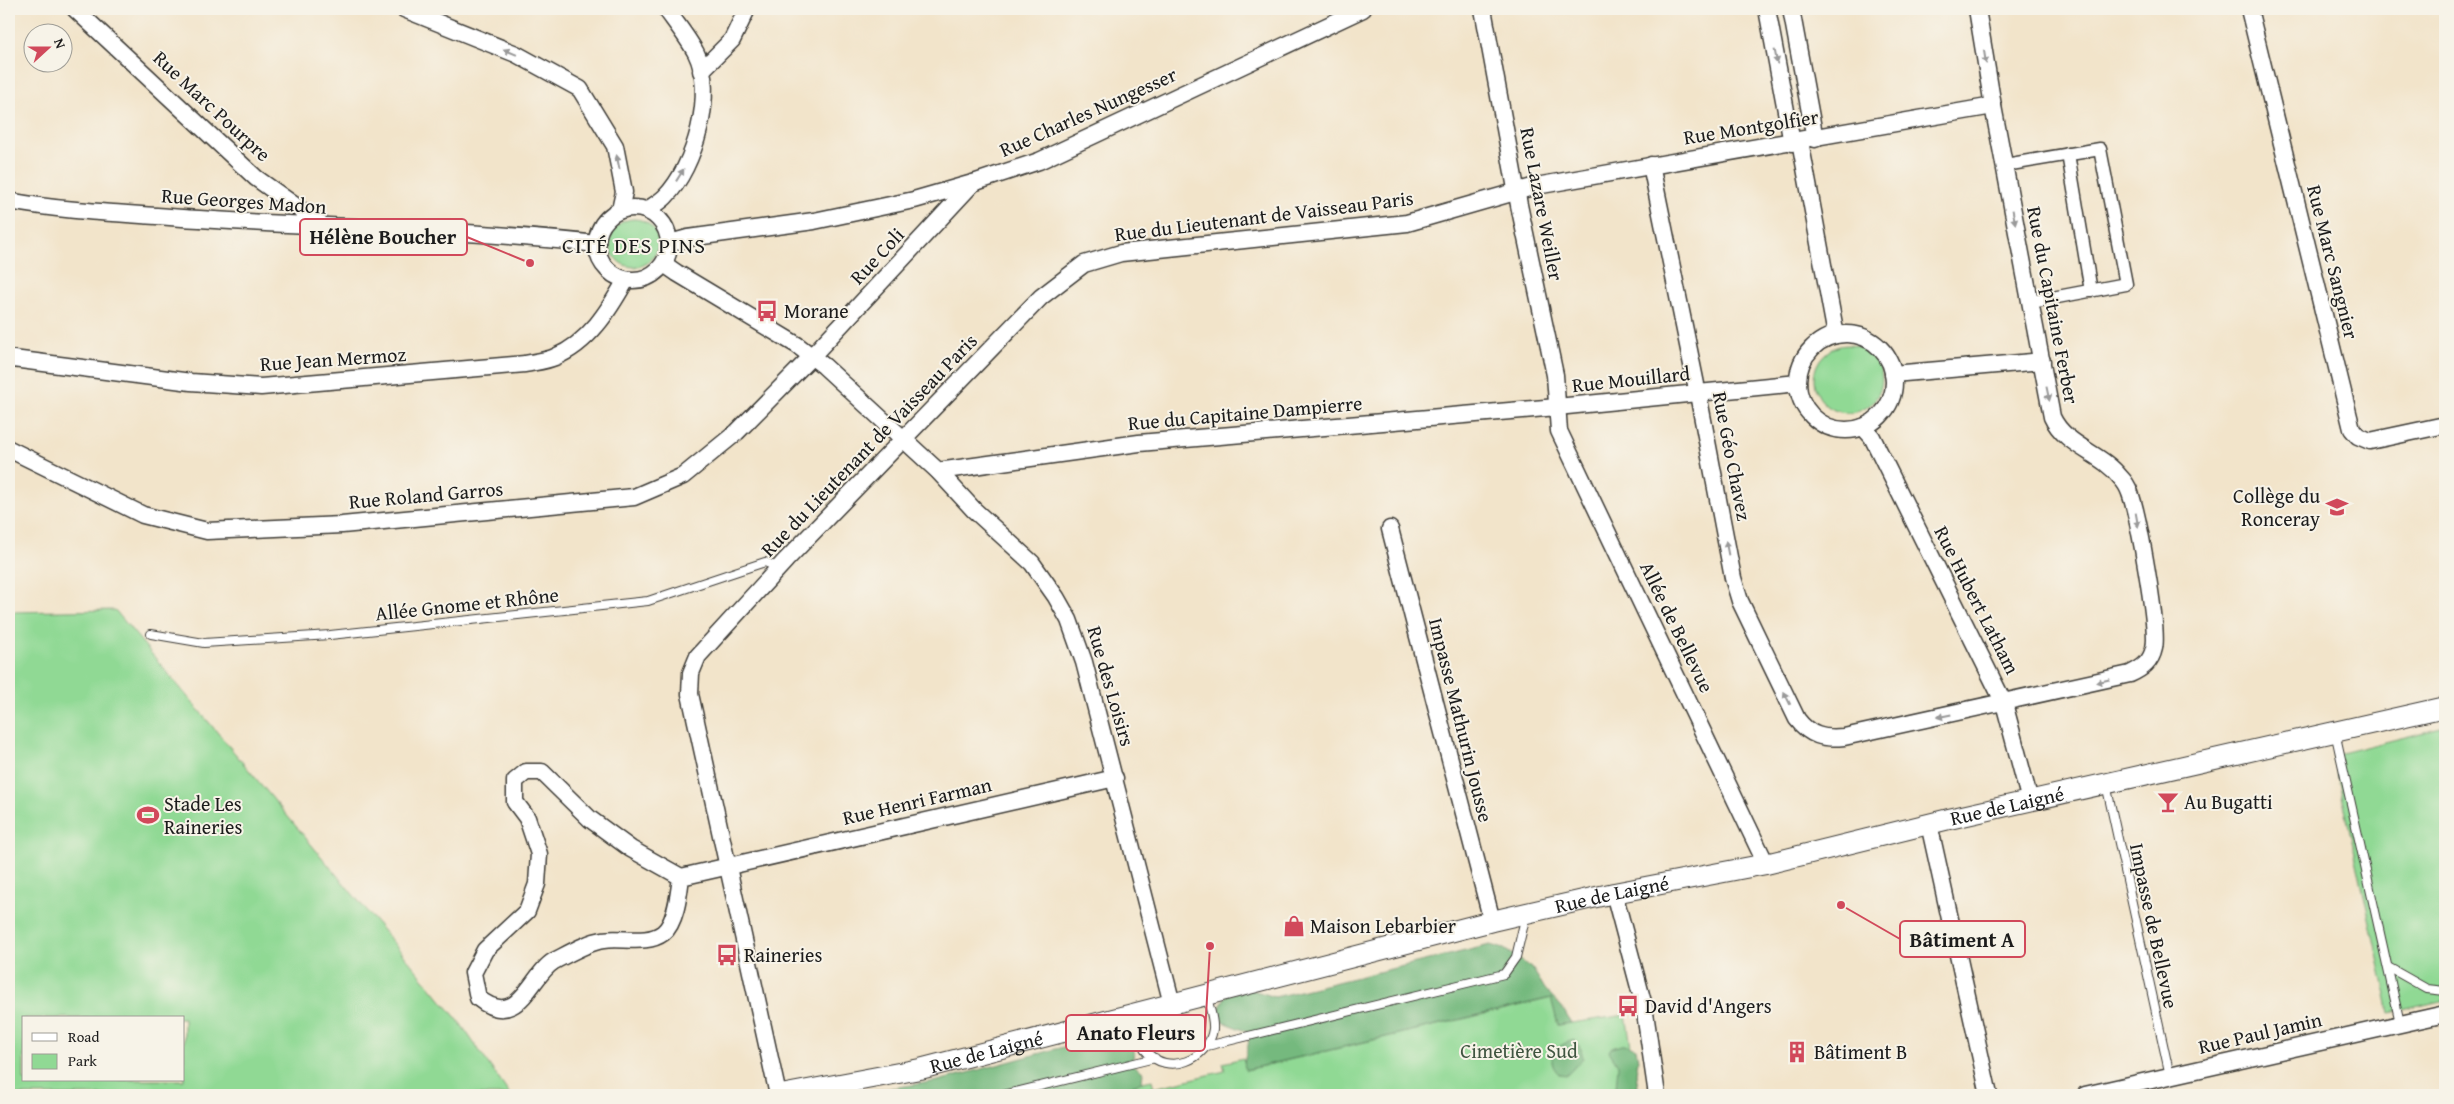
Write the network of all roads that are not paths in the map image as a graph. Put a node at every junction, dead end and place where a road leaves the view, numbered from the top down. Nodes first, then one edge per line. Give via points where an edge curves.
1 (75, 9) edge
2 (404, 9) edge
3 (666, 9) edge
4 (748, 9) edge
5 (1363, 9) edge
6 (1483, 9) edge
7 (1767, 9) edge
8 (1791, 9) edge
9 (1977, 9) edge
10 (2249, 9) edge
11 (701, 71) junction
12 (1993, 106) junction
13 (1802, 141) junction
14 (2068, 154) junction
15 (2005, 165) junction
16 (1651, 166) junction
17 (973, 183) junction
18 (1517, 192) junction
19 (9, 201) edge
20 (620, 210) junction
21 (647, 210) junction
22 (325, 227) junction
23 (670, 243) junction
24 (597, 244) junction
25 (664, 264) junction
26 (626, 280) junction
27 (2092, 291) junction
28 (2031, 302) junction
29 (1836, 335) junction
30 (812, 356) junction
31 (9, 360) edge
32 (2042, 362) junction
33 (1893, 374) junction
34 (1798, 382) junction
35 (1698, 394) junction
36 (1558, 407) junction
37 (2445, 425) edge
38 (1863, 427) junction
39 (904, 439) junction
40 (9, 449) edge
41 (938, 471) junction
42 (1390, 528) dead end
43 (780, 568) junction
44 (151, 634) dead end
45 (2004, 702) junction
46 (2445, 707) edge
47 (2335, 732) junction
48 (1115, 778) junction
49 (2106, 784) junction
50 (2030, 801) junction
51 (1929, 824) junction
52 (1766, 864) junction
53 (729, 865) junction
54 (682, 877) junction
55 (1614, 894) junction
56 (1527, 913) junction
57 (1492, 921) junction
58 (2388, 966) junction
59 (2445, 991) edge
60 (1206, 995) junction
61 (1172, 1004) junction
62 (2445, 1014) edge
63 (1132, 1015) junction
64 (2400, 1023) junction
65 (1207, 1046) junction
66 (1155, 1058) junction
67 (2170, 1076) junction
68 (779, 1095) edge
69 (1003, 1095) edge
70 (1657, 1095) edge
71 (1989, 1095) edge
72 (2085, 1095) edge

1 - 22 street, Rue Marc Pourpre via 256,178
20 -> 2 street via 624,192 615,146 580,89 516,54
3 - 11 street via 696,54
4 - 11 street via 732,40
5 - 17 street, Rue Charles Nungesser via 1039,161
6 - 18 street, Rue Lazare Weiller
7 -> 13 street
8 - 13 street
9 -> 12 street, Rue du Capitaine Ferber
10 - 37 street, Rue Marc Sangnier via 2352,429 2370,441
21 -> 11 street via 665,197 683,172 692,151 704,105
12 - 13 street, Rue Montgolfier
12 - 15 street, Rue du Capitaine Ferber
13 - 16 street, Rue Montgolfier
13 - 29 street
14 - 15 street
14 - 27 street
14 - 27 street via 2100,148 2126,284
15 -> 28 street, Rue du Capitaine Ferber
16 - 18 street, Rue Montgolfier
16 - 35 street, Rue Géo Chavez
17 - 23 street, Rue Charles Nungesser via 914,200 814,221
17 - 30 street, Rue Coli
18 - 36 street, Rue Lazare Weiller via 1555,375
18 - 39 street, Rue du Lieutenant de Vaisseau Paris via 1407,223 1121,253 1084,264 1041,296
19 - 22 street, Rue Georges Madon via 44,208
20 - 21 street via 634,207
20 - 24 street via 603,224
21 - 23 street via 664,225
22 - 24 street, Rue Georges Madon
23 - 25 street
24 - 26 street via 602,263 610,272
25 - 26 street via 654,275
25 - 30 street, Rue des Loisirs
26 - 31 street, Rue Jean Mermoz via 615,303 587,336 556,357 525,364 261,387
27 - 28 street
28 - 32 street, Rue du Capitaine Ferber
29 - 33 street via 1849,334 1873,342 1882,351
29 - 34 street via 1816,344 1808,352
30 - 39 street, Rue des Loisirs
30 - 40 street, Rue Roland Garros via 737,432 682,476 634,497 342,524 207,531 143,515
32 - 33 street
32 -> 45 street, Rue du Capitaine Ferber via 2056,426 2119,475 2130,491 2155,626 2155,647 2148,664 2130,674
33 - 38 street via 1893,390 1887,406
34 - 35 street, Rue Mouillard
34 - 38 street via 1800,398 1819,422 1848,430
35 - 36 street, Rue Mouillard
45 -> 35 street, Rue Géo Chavez via 1844,737 1816,736 1804,728 1740,601
36 - 41 street, Rue du Capitaine Dampierre via 1139,443
36 - 52 street, Allée de Bellevue via 1559,431
38 - 45 street, Rue Hubert Latham via 1872,437
39 - 41 street, Rue des Loisirs
39 - 43 street, Rue du Lieutenant de Vaisseau Paris
41 - 48 street, Rue des Loisirs via 1032,564 1056,596 1069,620 1084,662
42 - 57 street, Impasse Mathurin Jousse
43 - 44 lane, Allée Gnome et Rhône via 765,562 648,601 519,615 204,643
43 - 53 street, Rue du Lieutenant de Vaisseau Paris via 698,656 691,674 690,694
45 - 50 street, Rue Hubert Latham
46 - 47 street, Rue de Laigné
47 - 49 street, Rue de Laigné
47 - 58 lane
48 - 53 street, Rue Henri Farman
48 - 61 street, Rue des Loisirs
49 - 50 street, Rue de Laigné
49 - 67 lane, Impasse de Bellevue
50 - 51 street, Rue de Laigné
51 - 52 street, Rue de Laigné
51 - 71 street
52 - 55 street, Rue de Laigné
53 - 54 street, Rue Henri Farman
53 - 68 street, Rue du Lieutenant de Vaisseau Paris
54 - 54 street via 677,908 664,932 652,939 602,940 552,962 530,990 515,1003 501,1008 478,998 473,973 485,950 527,911 537,884 539,854 527,818 515,802 515,781 526,772 542,772 590,819 631,849
55 - 56 street, Rue de Laigné
55 - 70 street via 1644,1006
56 - 57 street, Rue de Laigné
56 - 65 lane via 1516,958 1504,974
57 - 60 street, Rue de Laigné
58 - 59 lane via 2427,989
58 - 64 lane
60 - 61 street, Rue de Laigné
60 - 65 lane via 1213,1028
61 - 63 street, Rue de Laigné
62 - 64 street, Rue Paul Jamin
63 - 66 lane via 1140,1042
63 - 68 street, Rue de Laigné via 920,1069
64 - 67 street, Rue Paul Jamin
65 - 66 lane via 1194,1059 1182,1063 1169,1064
66 - 69 lane
67 - 72 street, Rue Paul Jamin

